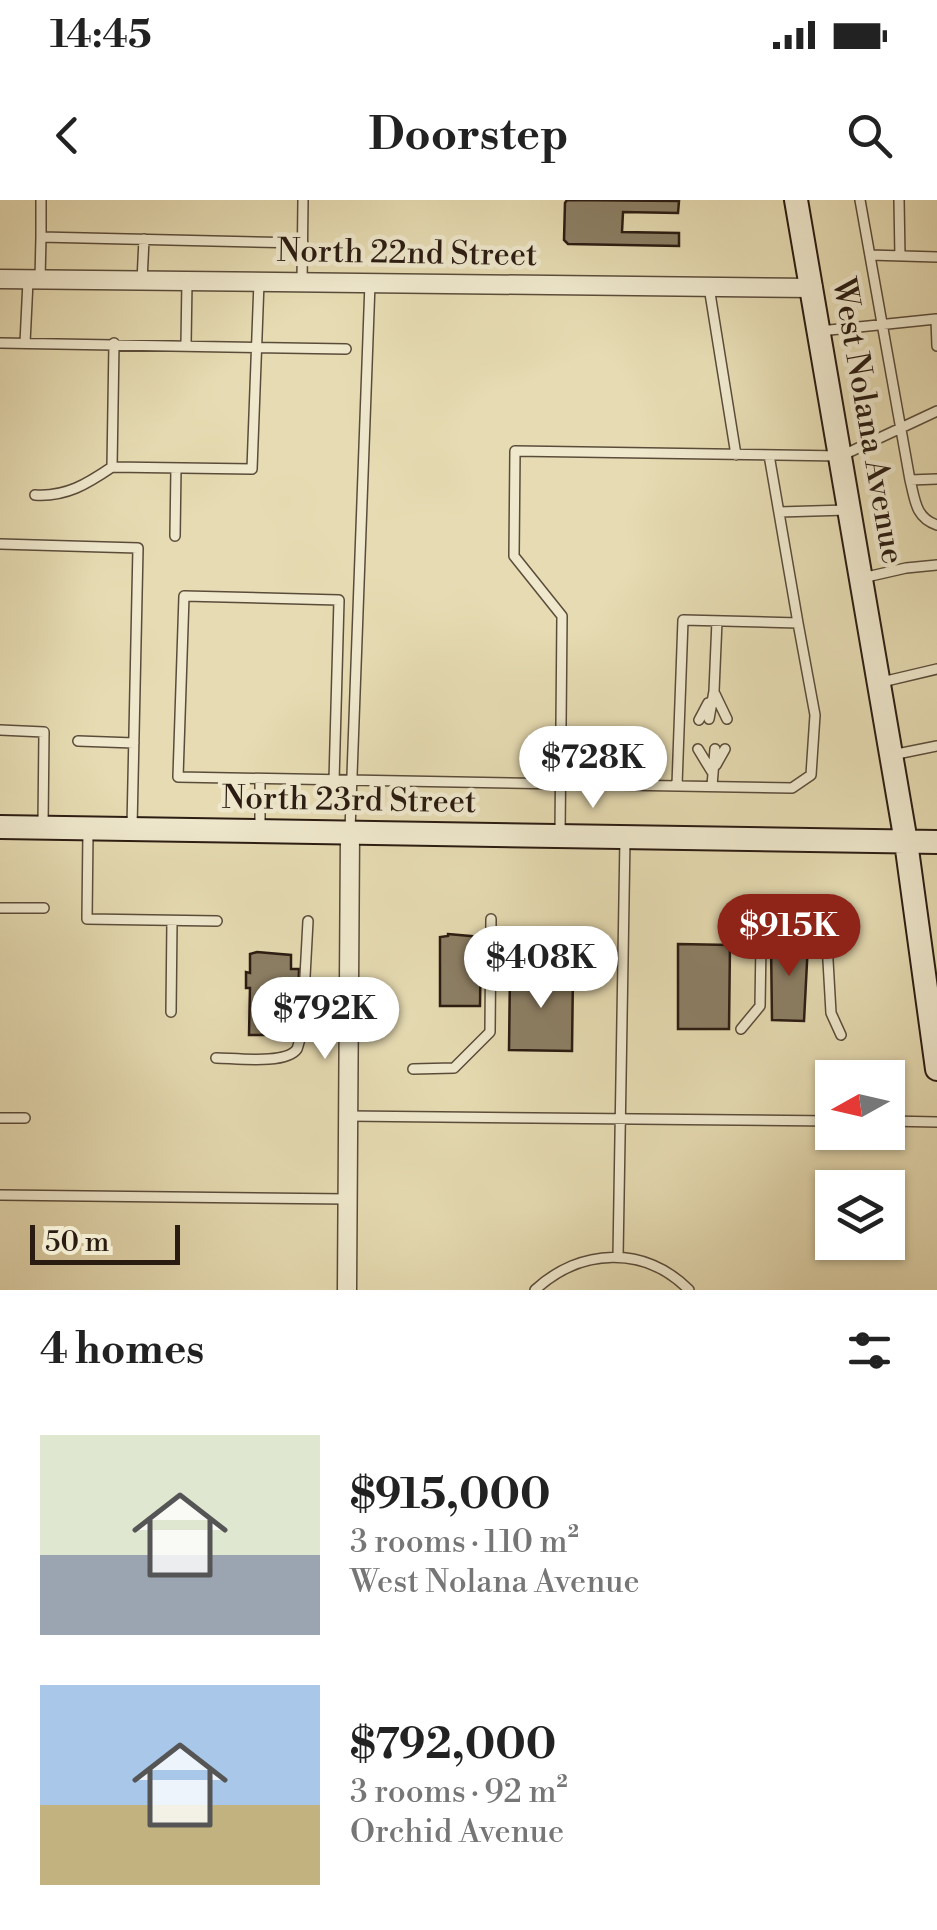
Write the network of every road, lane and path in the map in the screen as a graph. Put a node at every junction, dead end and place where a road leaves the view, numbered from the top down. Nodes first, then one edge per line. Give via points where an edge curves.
1 (41, 200) edge
2 (303, 200) edge
3 (796, 200) edge
4 (860, 200) edge
5 (899, 200) edge
6 (41, 236) junction
7 (144, 239) junction
8 (302, 243) junction
9 (870, 255) junction
10 (900, 256) junction
11 (937, 257) edge
12 (0, 279) edge
13 (34, 279) junction
14 (142, 280) junction
15 (187, 281) junction
16 (259, 282) junction
17 (302, 282) junction
18 (370, 283) junction
19 (709, 287) junction
20 (813, 288) junction
21 (882, 323) junction
22 (820, 330) junction
23 (0, 343) edge
24 (25, 343) junction
25 (114, 344) junction
26 (186, 345) junction
27 (257, 346) junction
28 (937, 346) edge
29 (346, 349) dead end
30 (937, 411) edge
31 (902, 430) junction
32 (736, 455) junction
33 (770, 455) junction
34 (842, 456) junction
35 (112, 467) junction
36 (176, 468) junction
37 (937, 479) edge
38 (910, 480) junction
39 (34, 495) dead end
40 (851, 510) junction
41 (780, 512) junction
42 (937, 525) edge
43 (175, 536) dead end
44 (0, 544) edge
45 (937, 565) edge
46 (862, 578) junction
47 (716, 620) junction
48 (798, 623) junction
49 (937, 669) edge
50 (880, 683) junction
51 (714, 691) junction
52 (0, 730) edge
53 (78, 741) dead end
54 (134, 743) junction
55 (937, 746) edge
56 (892, 755) junction
57 (713, 772) junction
58 (260, 779) junction
59 (334, 780) junction
60 (352, 781) junction
61 (677, 785) junction
62 (560, 786) junction
63 (712, 786) junction
64 (0, 827) edge
65 (43, 828) junction
66 (88, 828) junction
67 (132, 829) junction
68 (260, 832) junction
69 (350, 834) junction
70 (560, 836) junction
71 (626, 838) junction
72 (906, 842) junction
73 (937, 842) edge
74 (0, 908) edge
75 (44, 908) dead end
76 (491, 919) dead end
77 (172, 921) junction
78 (217, 921) dead end
79 (308, 922) dead end
80 (171, 1012) dead end
81 (741, 1029) dead end
82 (841, 1035) dead end
83 (216, 1058) dead end
84 (937, 1069) edge
85 (413, 1070) dead end
86 (348, 1116) junction
87 (0, 1118) edge
88 (26, 1118) dead end
89 (621, 1119) junction
90 (815, 1120) edge
91 (905, 1121) edge
92 (937, 1122) edge
93 (0, 1195) edge
94 (347, 1199) junction
95 (618, 1256) junction
96 (347, 1290) edge
97 (535, 1290) edge
98 (689, 1290) edge

1 - 6 lane
2 - 8 lane
3 - 20 main road, West Nolana Avenue
4 - 9 lane
5 - 10 lane
6 - 7 lane
6 - 13 lane
7 - 8 lane
7 - 14 lane
8 - 17 lane
9 - 10 lane
9 - 21 lane
10 - 11 lane
12 - 13 street, North 22nd Street
13 - 14 street, North 22nd Street
13 - 24 lane
14 - 15 street, North 22nd Street
15 - 16 street, North 22nd Street
15 - 26 lane
16 - 17 street, North 22nd Street
16 - 27 lane
17 - 18 street, North 22nd Street
18 - 19 street, North 22nd Street
18 - 60 lane
19 - 20 street, North 22nd Street
19 - 32 lane
20 - 22 main road, West Nolana Avenue
21 - 22 lane
21 - 28 lane via 936,319
21 - 31 lane
22 - 34 main road, West Nolana Avenue
23 - 24 lane
24 - 25 lane
25 - 26 lane
25 - 35 lane
26 - 27 lane
27 - 29 lane
27 - 36 lane via 252,470
30 - 31 lane
31 - 34 lane
31 - 38 lane
32 - 33 lane
32 - 62 lane via 516,451 514,556 562,616
33 - 34 lane
33 - 41 lane
34 - 40 main road, West Nolana Avenue
35 - 36 lane
35 - 39 lane via 57,497
36 - 43 lane
37 - 38 lane
38 - 42 lane via 917,511
40 - 41 lane
40 - 46 main road, West Nolana Avenue
41 - 48 lane
44 - 54 lane via 138,548
45 - 46 lane
46 - 50 main road, West Nolana Avenue
47 - 48 lane
47 - 51 lane
47 - 61 lane via 683,620
48 - 63 lane via 815,715 811,775 792,788
49 - 50 lane
50 - 56 main road, West Nolana Avenue
51 - 51 lane via 713,719
52 - 65 lane via 44,732
53 - 54 lane
54 - 67 lane
55 - 56 lane
56 - 72 main road, West Nolana Avenue
57 - 57 lane via 712,749
57 - 63 lane
58 - 59 lane
58 - 59 lane via 178,777 184,596 339,600
58 - 68 lane
59 - 60 lane
60 - 62 lane
60 - 69 lane
61 - 62 lane
61 - 63 lane
62 - 70 lane
64 - 65 main road, North 23rd Street
65 - 66 main road, North 23rd Street
66 - 67 main road, North 23rd Street
66 - 77 lane via 87,920
67 - 68 main road, North 23rd Street
68 - 69 main road, North 23rd Street
69 - 70 main road, North 23rd Street
69 - 86 street
70 - 71 main road, North 23rd Street
71 - 72 main road, North 23rd Street
71 - 89 lane
72 - 73 main road, North 23rd Street
72 - 84 main road, West Nolana Avenue
74 - 75 lane
76 - 85 lane via 490,1032 454,1068
77 - 78 lane
77 - 80 lane
79 - 83 lane via 298,1048 276,1059
81 - 82 lane via 760,1006 761,944 778,932 812,932 827,944 831,1013
86 - 89 lane
86 - 94 street
87 - 88 lane
89 - 90 lane
89 - 95 lane
91 - 92 lane
93 - 94 lane
94 - 96 street
95 - 97 lane via 574,1264
95 - 98 lane via 669,1272

